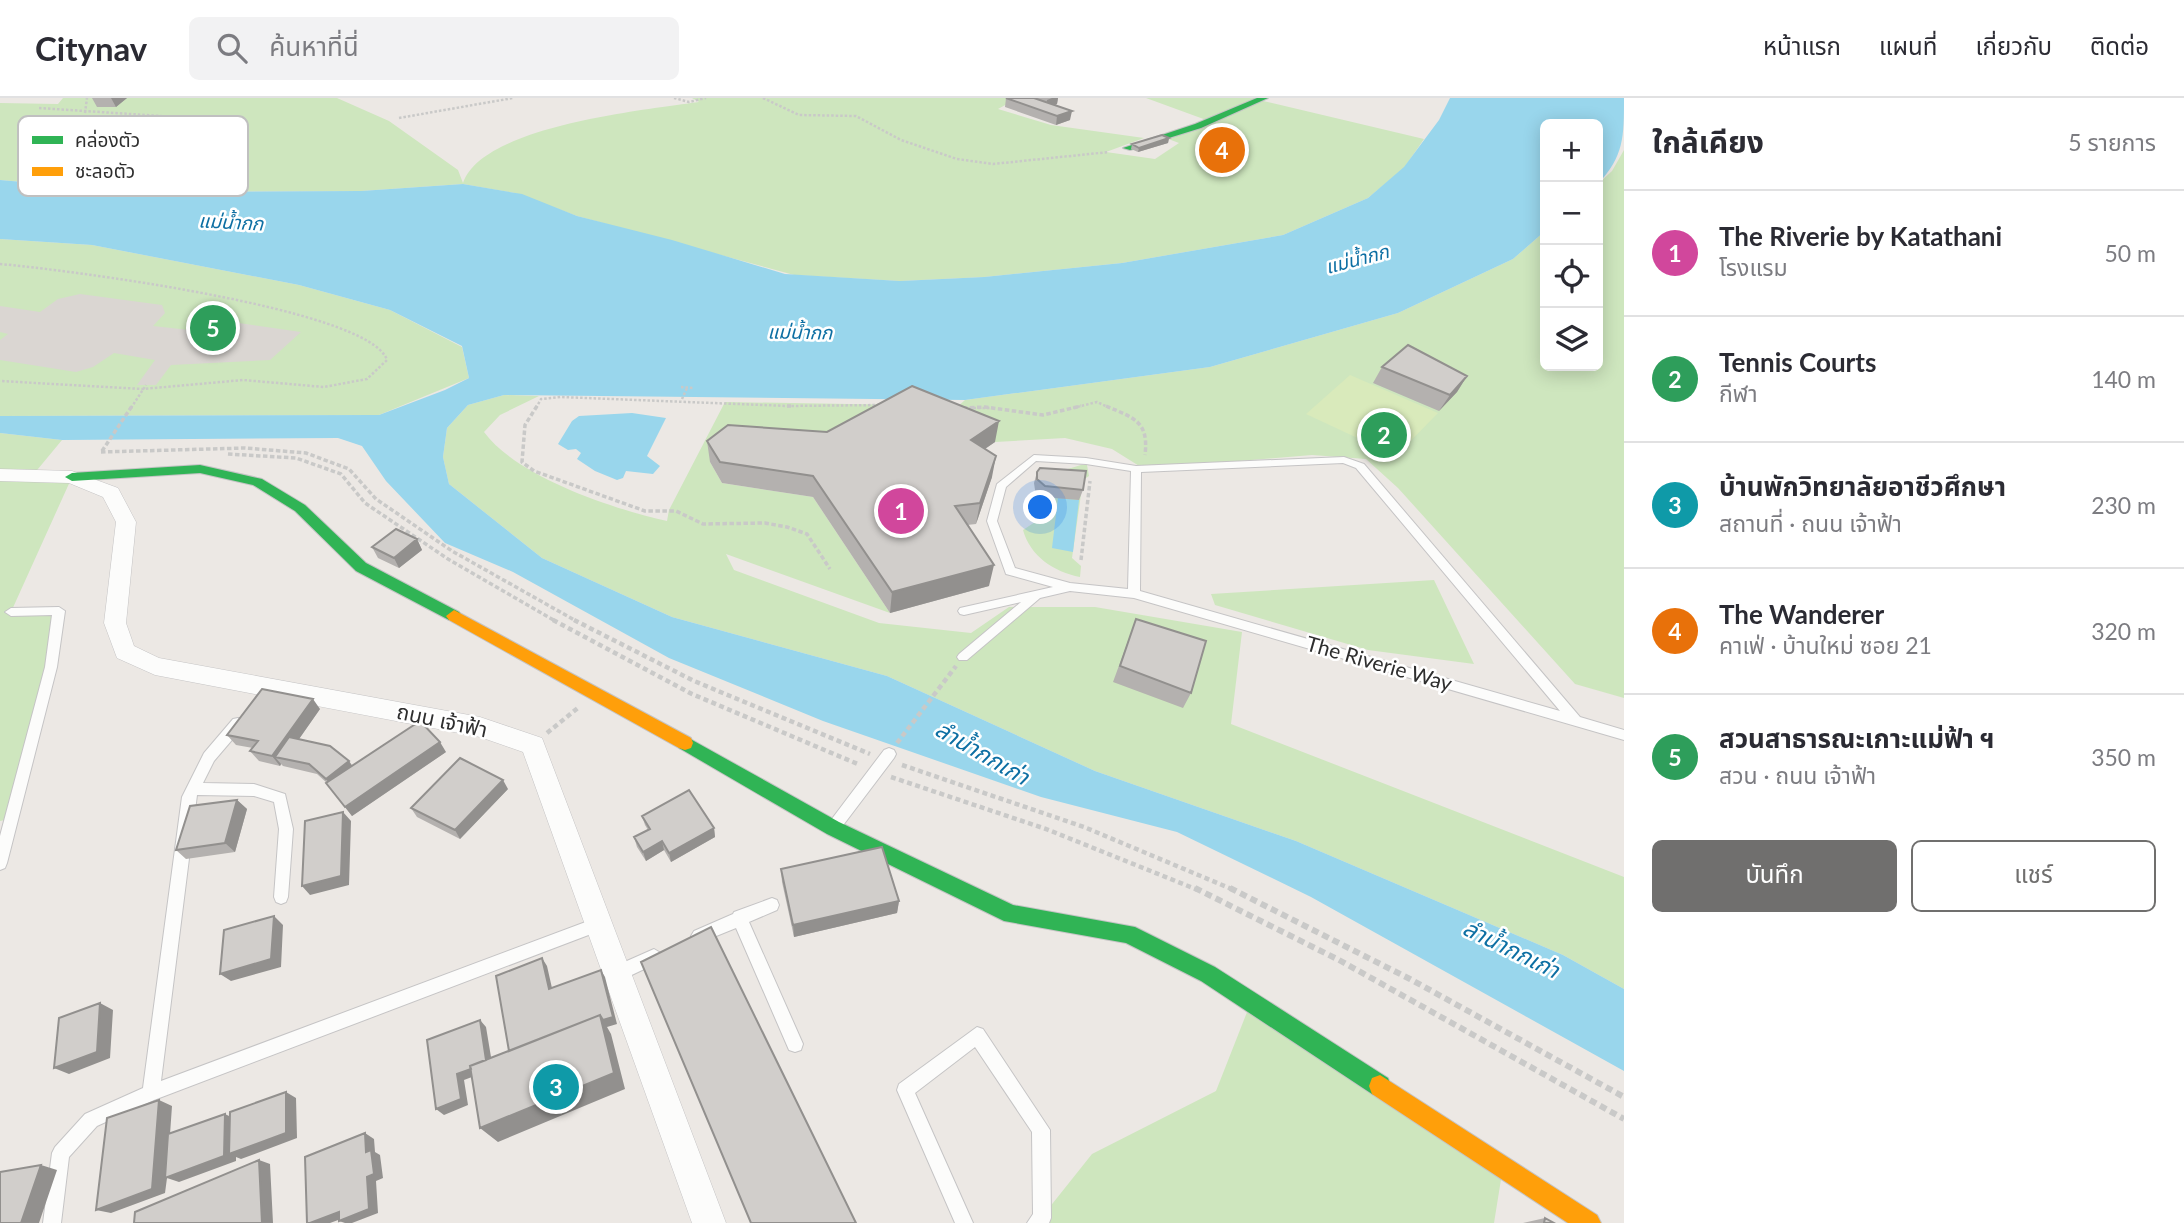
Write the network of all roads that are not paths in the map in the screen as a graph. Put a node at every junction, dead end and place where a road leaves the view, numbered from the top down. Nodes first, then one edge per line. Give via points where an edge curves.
1 (1264, 98) edge
2 (1127, 148) road end
3 (1140, 469) junction
4 (0, 475) edge
5 (72, 477) junction
6 (1070, 587) junction
7 (1038, 594) junction
8 (1134, 594) junction
9 (964, 611) dead end
10 (10, 612) dead end
11 (963, 657) road end
12 (260, 698) junction
13 (1575, 720) junction
14 (1624, 735) edge
15 (887, 757) road end
16 (193, 789) junction
17 (833, 828) junction
18 (0, 863) edge
19 (281, 897) dead end
20 (772, 905) dead end
21 (739, 917) junction
22 (599, 924) junction
23 (617, 974) junction
24 (795, 1044) dead end
25 (151, 1093) junction
26 (51, 1223) edge
27 (709, 1223) edge
28 (964, 1223) edge
29 (1036, 1223) edge
30 (1589, 1223) edge

1 - 2 street via 1198,126
3 - 6 lane, The Riverie Way via 1034,458 1001,486 992,521 1010,571
3 - 8 lane
3 - 13 lane via 1344,460 1360,466
4 - 5 street, ถนน เจ้าฟ้า
5 - 12 street, ถนน เจ้าฟ้า via 111,493 127,522 115,623 125,652 155,666
5 - 17 street via 200,469 257,482 300,508 361,567 597,692
6 - 7 lane
6 - 8 lane, The Riverie Way
7 - 9 lane
7 - 11 lane
8 - 13 lane, The Riverie Way
10 - 18 lane via 59,611 51,667
12 - 16 lane via 209,757
12 - 22 street, ถนน เจ้าฟ้า via 480,727 533,744
13 - 14 lane, The Riverie Way
15 - 17 lane
16 - 19 lane via 254,790 280,798 286,829
16 - 25 lane
17 - 30 street via 1012,914 1128,934 1208,974
20 - 21 lane
21 - 23 lane
21 - 24 lane
22 - 23 street
22 - 25 lane
23 - 27 street
25 - 26 lane via 91,1120 61,1153
28 - 29 lane via 905,1090 977,1035 1041,1130 1042,1218

